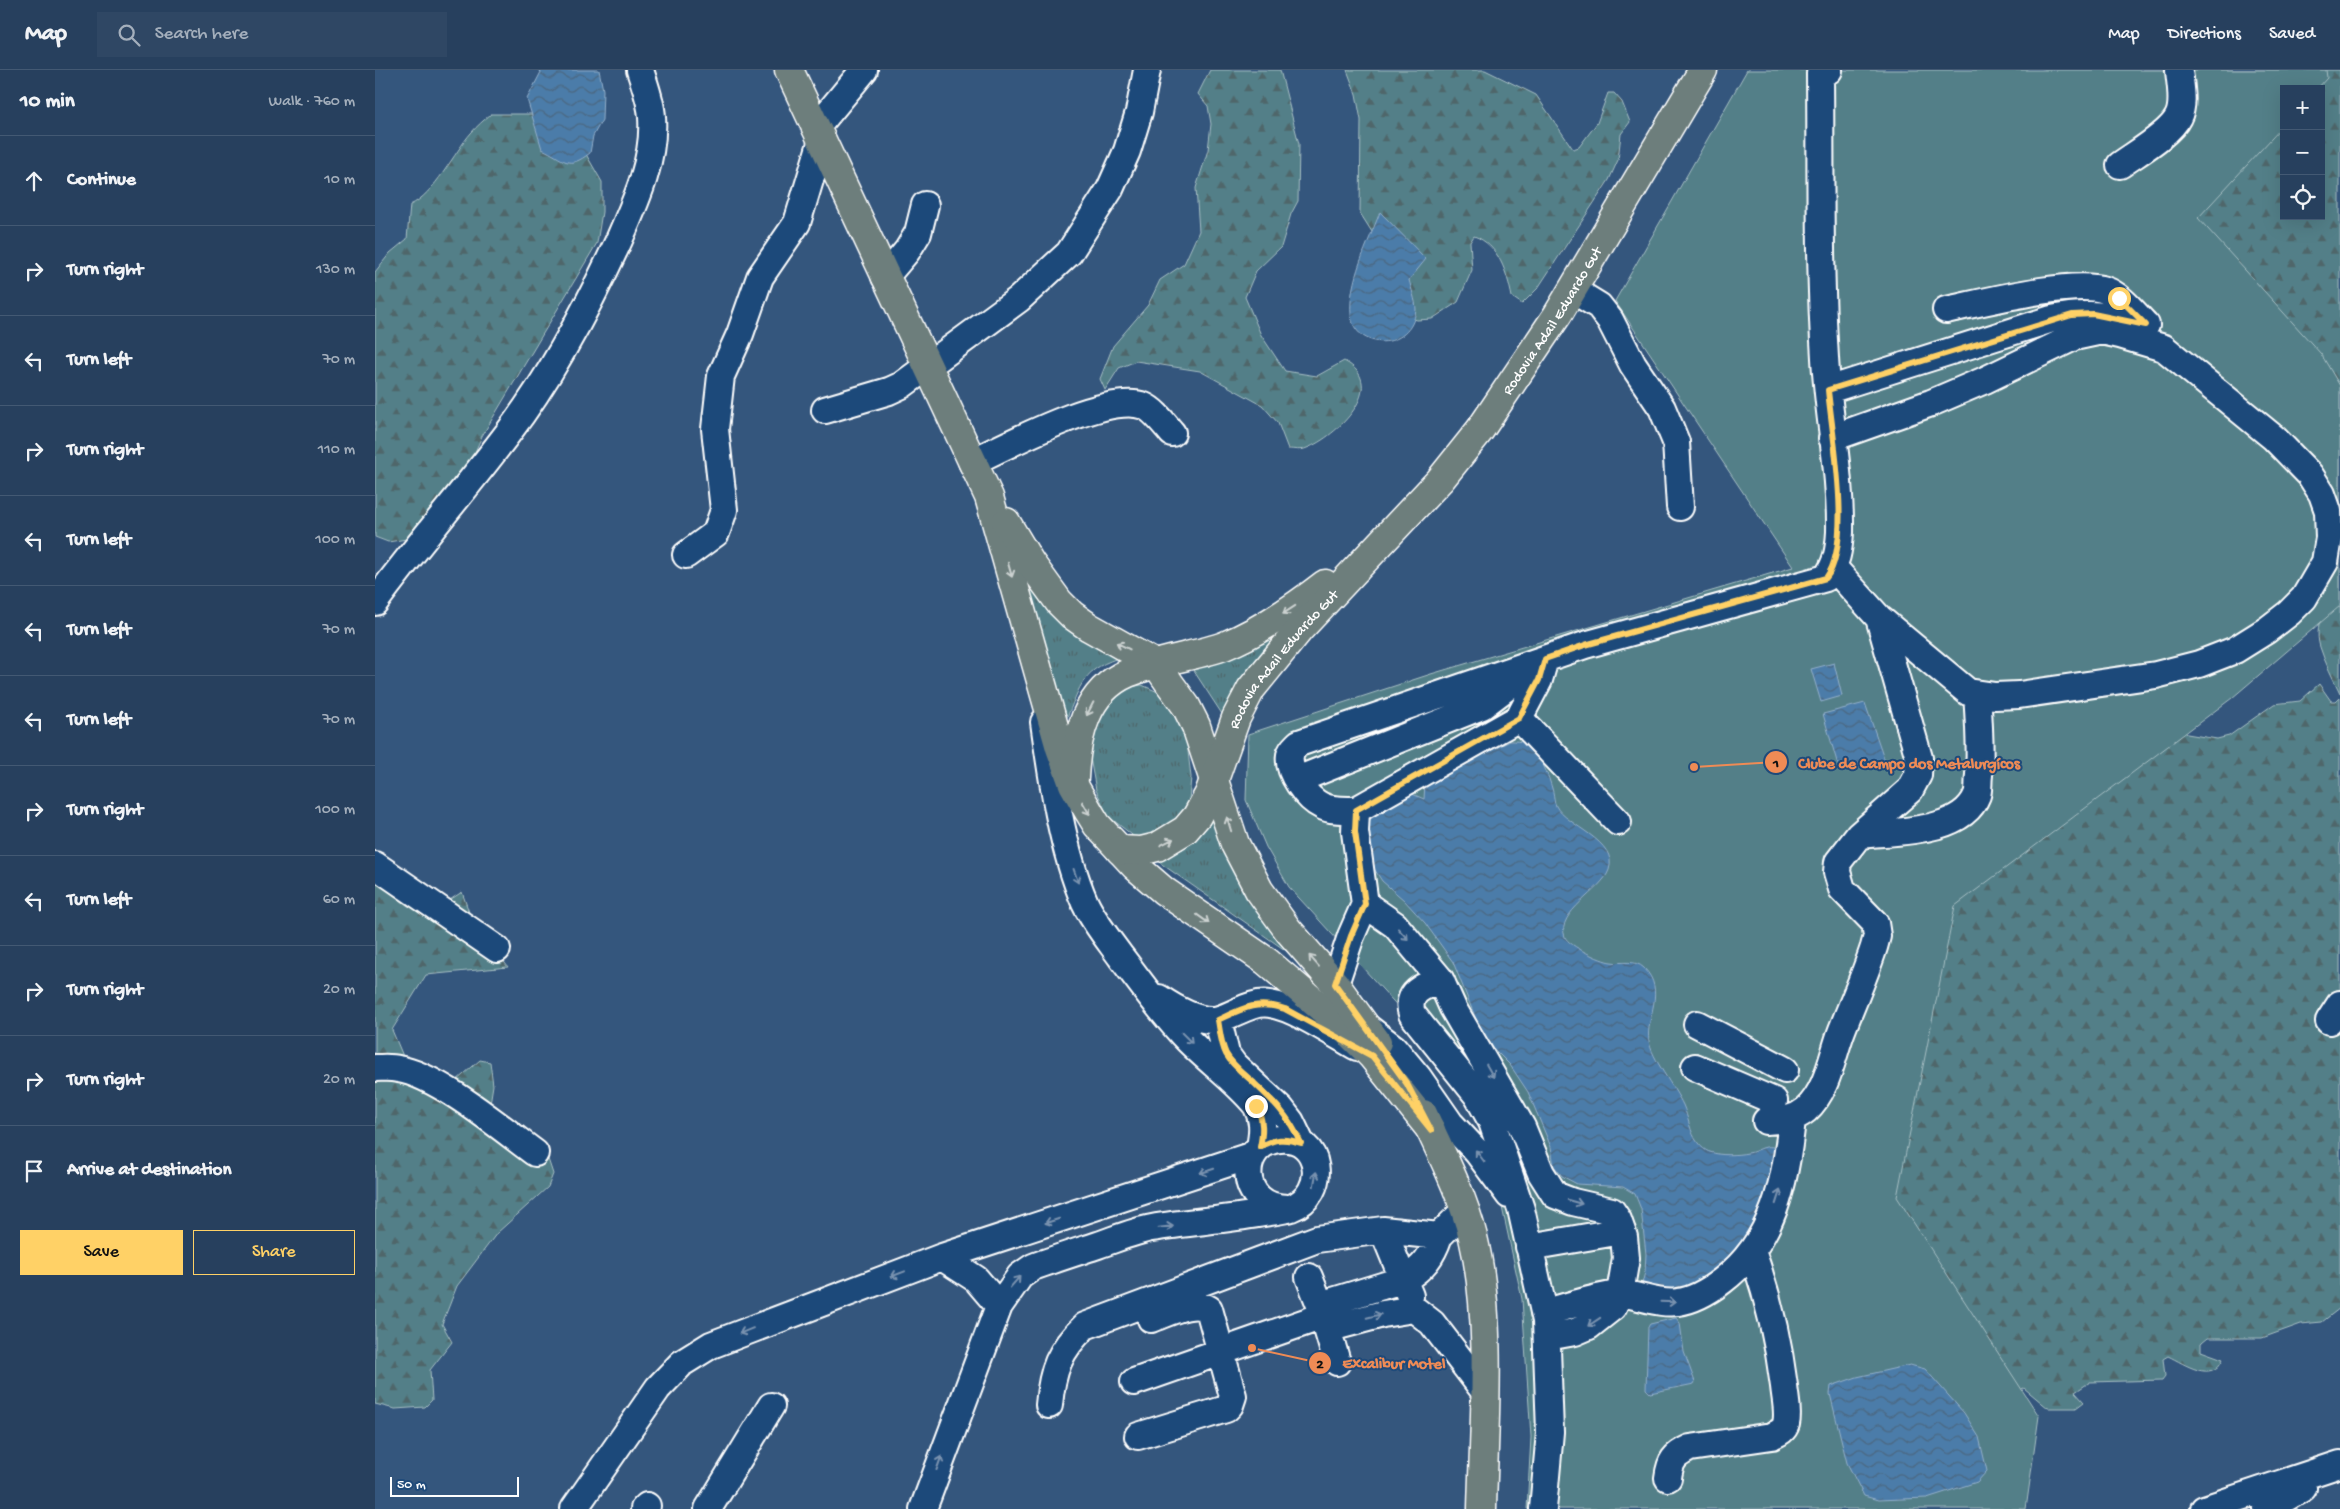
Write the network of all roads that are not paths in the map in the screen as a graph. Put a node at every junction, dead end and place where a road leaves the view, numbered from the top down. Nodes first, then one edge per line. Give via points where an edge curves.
1 (639, 70) edge
2 (789, 70) edge
3 (864, 70) edge
4 (1703, 70) edge
5 (2179, 70) edge
6 (1145, 71) edge
7 (1823, 71) edge
8 (819, 134) junction
9 (2120, 165) dead end
10 (925, 205) dead end
11 (885, 277) junction
12 (1573, 290) junction
13 (1946, 310) dead end
14 (2146, 325) junction
15 (2164, 348) junction
16 (927, 367) junction
17 (1828, 390) junction
18 (825, 410) dead end
19 (1172, 432) dead end
20 (1832, 438) junction
21 (972, 462) junction
22 (989, 496) junction
23 (1680, 507) dead end
24 (1371, 551) junction
25 (685, 555) dead end
26 (1830, 573) junction
27 (375, 602) edge
28 (1879, 618) junction
29 (1535, 663) junction
30 (1157, 665) junction
31 (1039, 674) junction
32 (1977, 694) junction
33 (1519, 718) junction
34 (1213, 777) junction
35 (1073, 784) junction
36 (1356, 810) junction
37 (1618, 822) dead end
38 (1859, 835) junction
39 (1120, 850) junction
40 (375, 865) edge
41 (1365, 904) junction
42 (497, 949) dead end
43 (1335, 984) junction
44 (1442, 984) junction
45 (1145, 990) junction
46 (1218, 1020) junction
47 (1697, 1024) dead end
48 (1364, 1025) junction
49 (1372, 1056) junction
50 (375, 1068) edge
51 (1695, 1068) dead end
52 (1785, 1070) dead end
53 (1792, 1119) junction
54 (1431, 1130) junction
55 (1301, 1143) junction
56 (1256, 1151) junction
57 (535, 1153) dead end
58 (1289, 1208) junction
59 (1521, 1208) junction
60 (1465, 1210) junction
61 (1383, 1230) junction
62 (1622, 1230) junction
63 (1439, 1236) junction
64 (1529, 1246) junction
65 (1752, 1251) junction
66 (942, 1257) junction
67 (1309, 1277) dead end
68 (1405, 1279) junction
69 (1620, 1293) junction
70 (999, 1306) junction
71 (1414, 1309) junction
72 (1324, 1317) junction
73 (1545, 1325) junction
74 (1103, 1334) dead end
75 (1221, 1352) junction
76 (1337, 1362) dead end
77 (1134, 1382) dead end
78 (1485, 1392) junction
79 (1049, 1405) dead end
80 (771, 1406) dead end
81 (1138, 1436) dead end
82 (2340, 1466) edge
83 (596, 1477) junction
84 (1668, 1478) dead end
85 (2272, 1507) edge
86 (574, 1509) edge
87 (586, 1509) edge
88 (708, 1509) edge
89 (923, 1509) edge
90 (1482, 1509) edge
91 (1543, 1509) edge
92 (2204, 1509) edge

1 - 27 street via 651,104 651,141 641,190 599,283 572,335 509,432 411,552
2 - 8 main road
3 - 8 street
4 - 12 main road, Rodovia Adail Eduardo Gut
5 - 9 street via 2178,117 2169,128
6 - 16 street via 1137,120 1114,181 1069,253 1019,300
7 - 17 street via 1821,288
8 - 11 main road
8 - 25 street via 797,223 761,277 721,376 715,428 723,510 716,533
10 - 11 street via 918,233 907,252
11 - 16 main road
12 - 23 street via 1599,306 1610,320 1633,365 1663,408 1676,442
12 - 24 main road, Rodovia Adail Eduardo Gut via 1480,430 1440,480
13 - 14 street via 2053,290 2093,288 2106,290 2119,298
14 - 15 street
14 - 17 street via 2093,314 2072,315
15 - 20 street via 2111,333 2086,334 1931,403
15 - 32 street via 2274,438 2310,475 2327,510 2329,538 2320,574 2289,613 2267,630 2235,650 2199,664 2156,675 2019,695
16 - 18 street via 889,391
16 - 21 main road
17 - 20 street
19 - 21 street via 1145,407 1125,404 1091,411 1039,430
20 - 26 street via 1839,506 1838,546
21 - 22 main road
30 -> 22 main road via 1072,615 1035,568
22 -> 31 main road
24 -> 30 main road, Rodovia Adail Eduardo Gut via 1303,602 1256,632 1222,646
24 - 34 main road, Rodovia Adail Eduardo Gut via 1251,689 1235,718
26 - 28 street
26 - 29 street via 1585,645
28 - 32 street via 1968,692
28 - 38 street via 1919,758 1919,775 1910,790
29 - 33 street via 1539,680
29 - 36 street via 1299,743 1290,756 1290,766 1313,800 1334,810
30 - 34 main road via 1196,726
30 -> 35 main road via 1119,677 1097,696 1081,731 1075,753
31 - 35 main road
31 -> 45 street via 1050,767 1073,872 1100,928
32 - 38 street via 1981,748 1978,794 1966,810 1953,820 1931,827
33 - 36 street
33 - 37 street
39 -> 34 main road via 1141,851 1157,847 1185,830 1204,804
43 -> 34 main road via 1288,930 1259,890 1235,844
35 -> 39 main road via 1097,825
36 - 41 street via 1355,832
38 - 53 street via 1838,862 1838,881 1875,923 1877,936 1819,1092 1809,1106
39 -> 49 main road via 1164,891 1266,961 1339,1023
40 - 42 street
41 - 43 street
41 -> 44 street via 1395,925 1419,951
43 - 48 main road
44 - 59 street via 1427,985 1419,990 1411,998 1409,1007 1477,1095 1488,1115
44 -> 62 street via 1522,1127 1541,1173 1555,1195 1612,1211
45 - 46 street via 1185,1014
45 -> 56 street via 1184,1036 1256,1106 1263,1124
46 - 49 street via 1242,1009 1269,1004 1285,1009
46 - 55 street via 1226,1054 1281,1109
47 - 52 street
48 - 54 main road via 1407,1084
59 -> 48 street via 1450,1123 1394,1048
49 - 54 main road
50 - 57 street via 399,1069 425,1077
51 - 53 street via 1770,1111
65 -> 53 street via 1778,1200 1788,1158
54 - 60 main road via 1447,1161
55 - 56 street via 1280,1139
58 -> 55 street via 1307,1198 1316,1179 1314,1159
56 - 58 street via 1248,1168 1248,1182 1254,1194 1270,1206
56 -> 66 street
70 -> 58 street via 1020,1276 1033,1266 1152,1228
59 - 64 street
60 - 63 street
60 - 78 main road via 1479,1270
61 - 63 street
61 - 68 street
61 - 79 street via 1317,1238 1085,1326 1069,1341 1052,1377
62 - 64 street
62 - 69 street via 1626,1258
63 - 68 street via 1431,1256
64 - 73 street
69 -> 65 street via 1665,1302 1695,1297 1732,1274
65 - 84 street via 1778,1341 1786,1425 1772,1436 1682,1451 1670,1463
66 - 70 street via 976,1279
66 -> 83 street via 756,1327 711,1345 689,1358 658,1388
67 - 72 street
68 - 71 street
68 - 72 street
69 - 73 street via 1613,1306 1589,1326 1575,1332
89 -> 70 street
72 -> 71 street
71 - 78 street via 1432,1323
72 - 75 street
72 - 76 street
73 - 91 street via 1550,1432
74 - 75 street via 1191,1305 1204,1306 1209,1309
75 - 77 street
75 - 81 street via 1233,1396 1230,1405 1226,1409
78 - 90 main road
80 - 88 street
82 - 85 street
82 - 92 street
83 - 86 street
83 - 87 street

